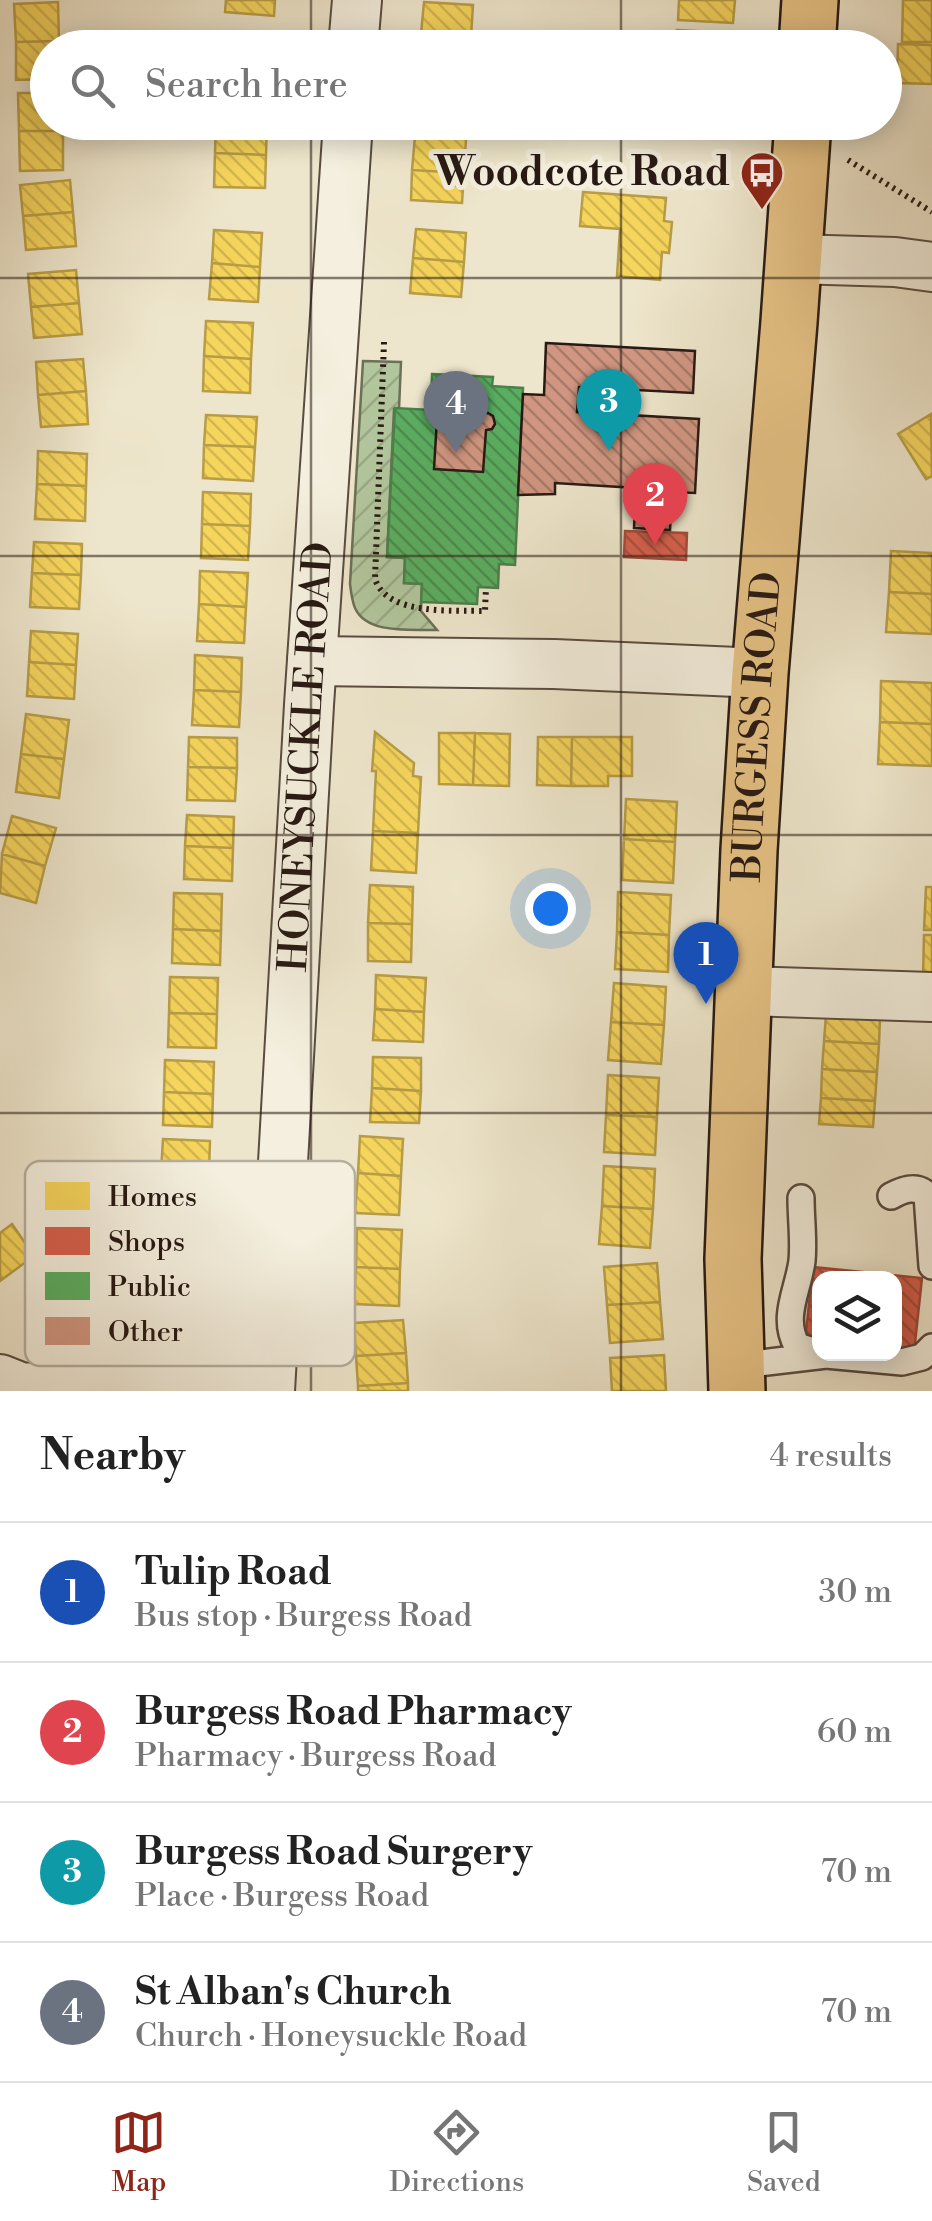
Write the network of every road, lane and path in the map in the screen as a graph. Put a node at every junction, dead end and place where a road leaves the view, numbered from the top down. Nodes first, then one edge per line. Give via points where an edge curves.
1 (356, 0) edge
2 (810, 0) edge
3 (355, 30) edge
4 (809, 30) edge
5 (347, 140) edge
6 (802, 140) edge
7 (807, 140) edge
8 (932, 212) edge
9 (794, 259) junction
10 (932, 268) edge
11 (384, 342) dead end
12 (486, 588) dead end
13 (312, 661) junction
14 (760, 673) junction
15 (744, 991) junction
16 (932, 998) edge
17 (283, 1161) edge
18 (891, 1196) dead end
19 (801, 1198) dead end
20 (932, 1266) edge
21 (932, 1347) edge
22 (812, 1351) edge
23 (812, 1357) edge
24 (892, 1361) edge
25 (736, 1378) edge
26 (0, 1379) edge
27 (270, 1386) edge

1 - 3 street
2 - 4 main road
5 - 13 street, HONEYSUCKLE ROAD
6 - 9 main road, BURGESS ROAD
7 - 8 path
9 - 10 street
9 - 14 main road, BURGESS ROAD
11 - 12 path via 378,588 397,604 485,612
13 - 14 street
13 - 17 street, HONEYSUCKLE ROAD
14 - 15 main road, BURGESS ROAD
15 - 16 street
15 - 25 main road, BURGESS ROAD via 733,1239
18 - 20 lane via 915,1189 926,1195
19 - 22 lane via 802,1259 789,1314 797,1346
21 - 24 lane via 922,1357
23 - 25 lane
26 - 27 street via 60,1390

